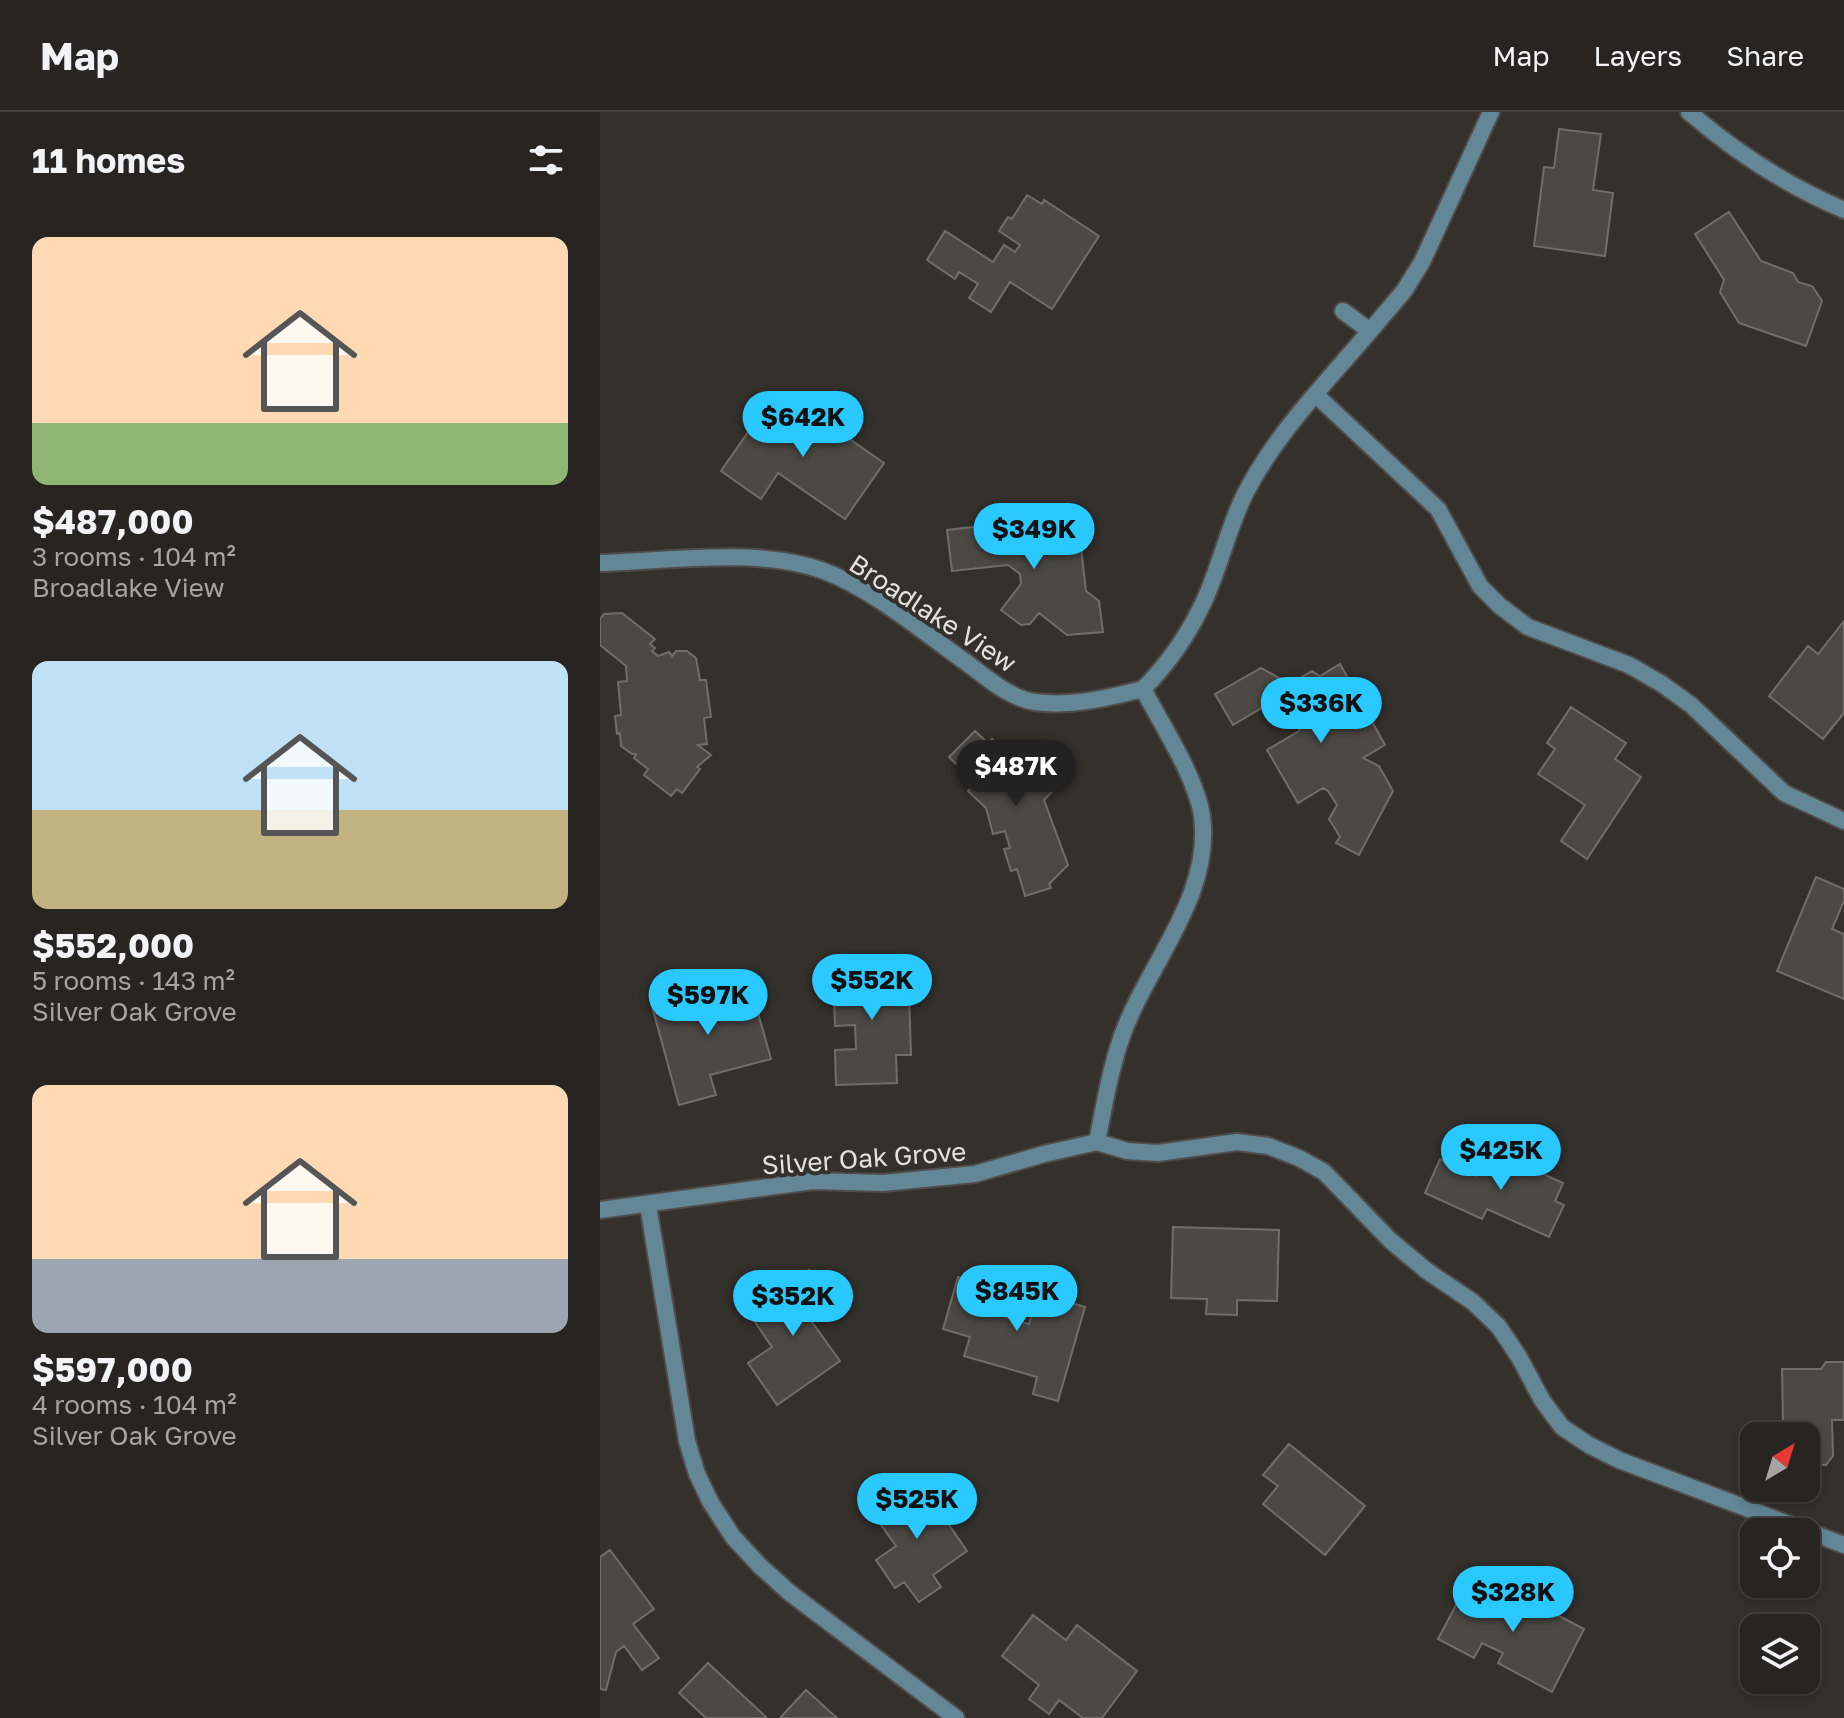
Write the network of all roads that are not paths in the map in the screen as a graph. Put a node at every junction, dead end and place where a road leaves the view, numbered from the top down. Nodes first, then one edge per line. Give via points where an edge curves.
1 (1491, 112) edge
2 (1689, 112) edge
3 (1844, 210) edge
4 (1343, 311) dead end
5 (1370, 331) junction
6 (1316, 395) junction
7 (600, 563) edge
8 (1143, 689) junction
9 (1844, 821) edge
10 (1097, 1142) junction
11 (648, 1205) junction
12 (600, 1210) edge
13 (1844, 1545) edge
14 (956, 1718) edge

1 - 5 street via 1422,262
2 - 3 street via 1747,158
4 - 5 street
5 - 6 street
6 - 8 street via 1261,466 1243,498 1204,601 1166,666
6 - 9 street via 1438,509 1480,586 1500,606 1528,627 1629,665 1662,684 1784,793
7 - 8 street, Broadlake View via 752,557 785,561 824,571 855,587 1002,689 1032,702 1096,701
8 - 10 street via 1196,791 1202,818 1200,848 1187,904 1122,1034
10 - 11 street, Silver Oak Grove via 975,1174 883,1183 813,1181
10 - 13 street, Silver Oak Grove via 1158,1153 1237,1142 1299,1158 1324,1172 1391,1241 1499,1327 1562,1427 1619,1460
11 - 12 street, Silver Oak Grove
11 - 14 street via 687,1441 711,1503 733,1537 790,1593

